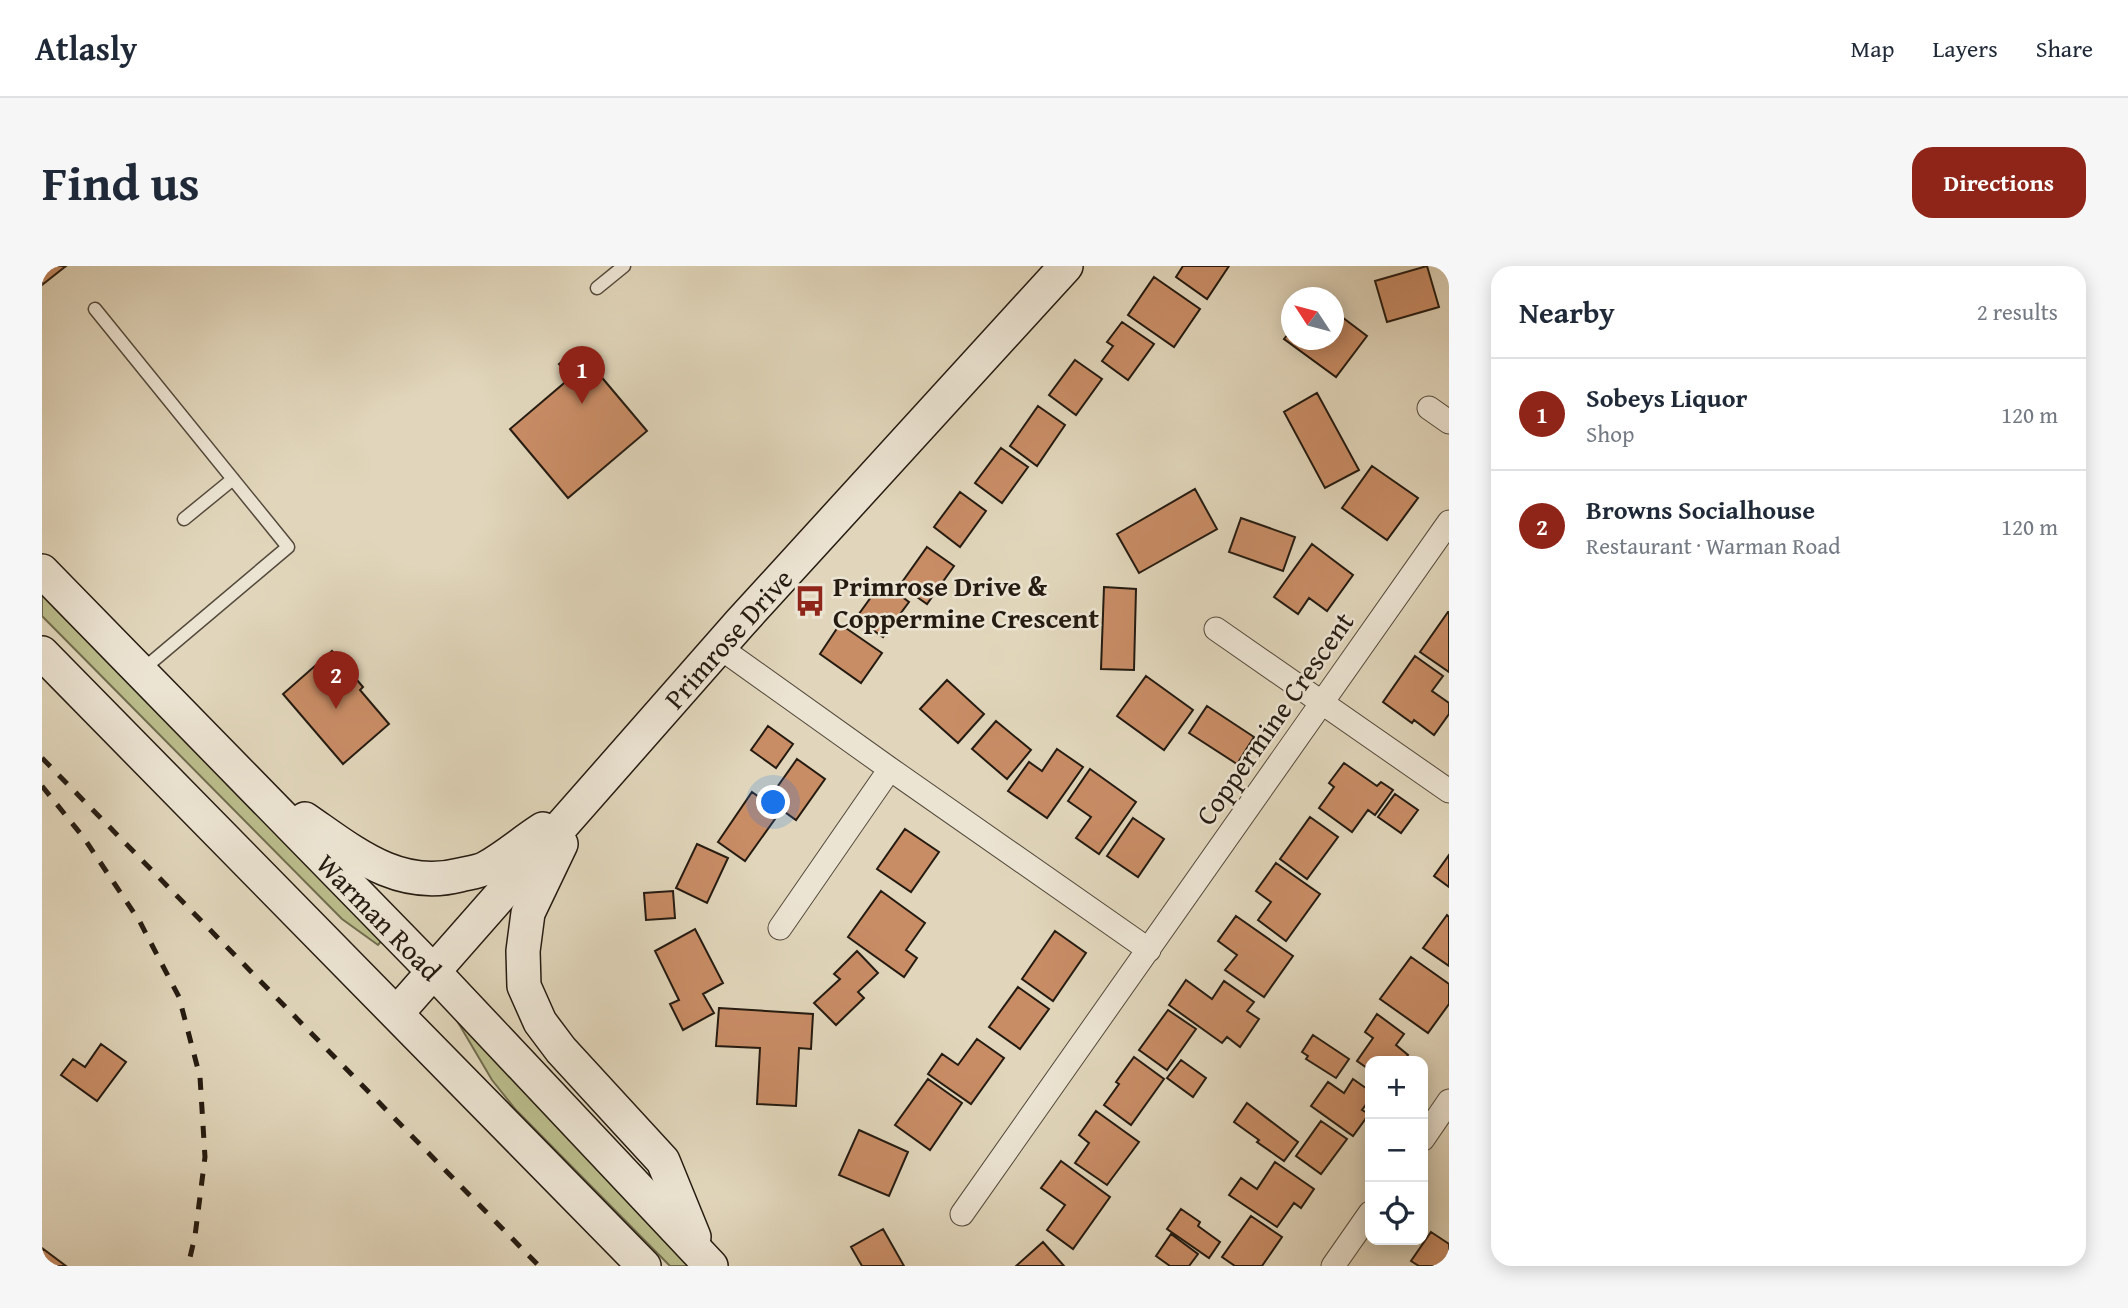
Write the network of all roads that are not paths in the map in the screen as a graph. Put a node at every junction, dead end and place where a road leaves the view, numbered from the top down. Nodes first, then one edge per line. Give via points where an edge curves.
1 (624, 266) edge
2 (1066, 266) edge
3 (597, 288) dead end
4 (95, 309) dead end
5 (1429, 408) dead end
6 (1449, 422) edge
7 (233, 479) junction
8 (184, 519) dead end
9 (1449, 522) edge
10 (42, 571) edge
11 (1216, 629) dead end
12 (719, 647) junction
13 (42, 653) edge
14 (141, 671) junction
15 (1321, 703) junction
16 (890, 769) junction
17 (250, 782) junction
18 (1449, 791) edge
19 (578, 807) junction
20 (780, 928) dead end
21 (1149, 950) junction
22 (434, 972) junction
23 (397, 1013) junction
24 (1449, 1101) edge
25 (1428, 1132) edge
26 (962, 1214) dead end
27 (1365, 1220) edge
28 (706, 1261) edge
29 (644, 1266) edge
30 (1334, 1266) edge

1 - 3 lane
2 - 12 main road, Primrose Drive
4 - 7 lane
5 - 6 street
7 - 8 lane
7 - 14 lane via 288,547
9 - 15 street, Coppermine Crescent
10 - 14 main road, Warman Road
11 - 15 street
12 - 16 street
12 - 19 main road, Primrose Drive
13 - 23 main road, Warman Road
14 - 17 main road, Warman Road
15 - 18 street
15 - 21 street, Coppermine Crescent
16 - 20 street
16 - 21 street
17 - 19 main road via 364,859 397,874 426,880 484,869
17 - 22 main road, Warman Road
19 - 22 main road, Primrose Drive
19 - 28 main road via 528,913 524,986 540,1022 561,1050 663,1161
21 - 26 street, Coppermine Crescent
22 - 23 main road, Primrose Drive
22 - 28 main road, Warman Road
23 - 29 main road, Warman Road
24 - 25 street
27 - 30 street

